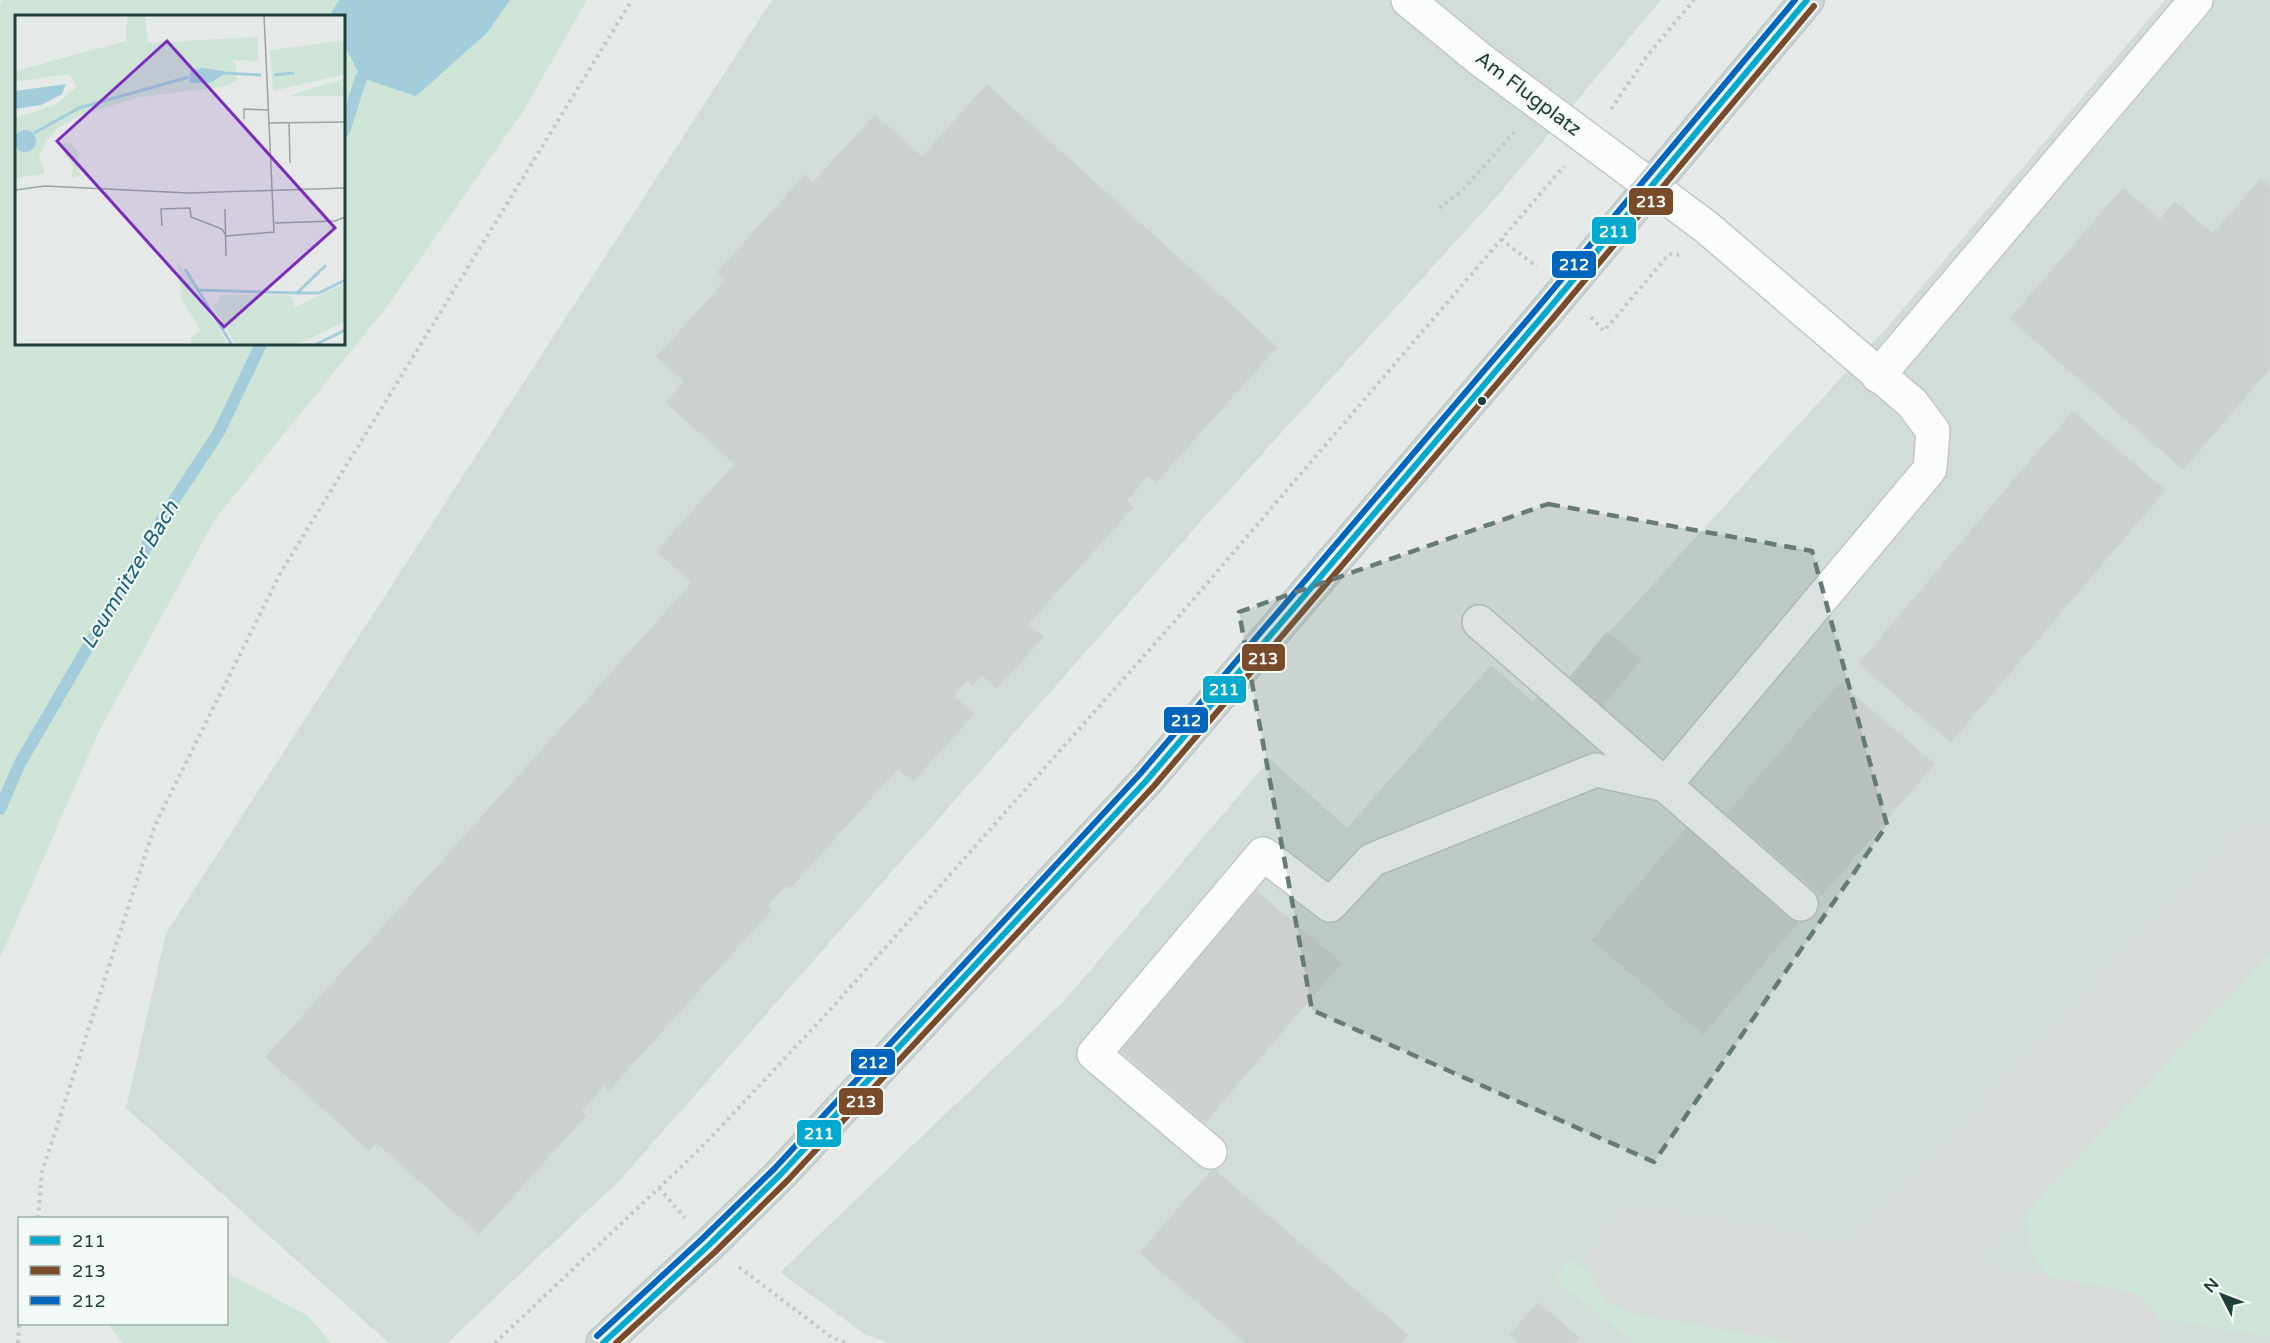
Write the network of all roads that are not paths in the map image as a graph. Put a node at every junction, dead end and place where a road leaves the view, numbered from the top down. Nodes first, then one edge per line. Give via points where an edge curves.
1 (1408, 0) edge
2 (1807, 0) edge
3 (2196, 0) edge
4 (1651, 185) junction
5 (1878, 376) junction
6 (1479, 622) dead end
7 (1665, 785) junction
8 (1801, 904) dead end
9 (1210, 1152) dead end
10 (603, 1343) edge

1 - 4 street, Am Flugplatz via 1481,60
2 - 4 main road
3 - 5 street
4 - 5 street, Am Flugplatz
4 - 10 main road via 1147,780 781,1174
5 - 7 street, Am Flugplatz via 1912,404 1933,431 1930,469
6 - 7 street
7 - 8 street
7 - 9 street via 1596,770 1372,860 1330,905 1263,854 1094,1054

